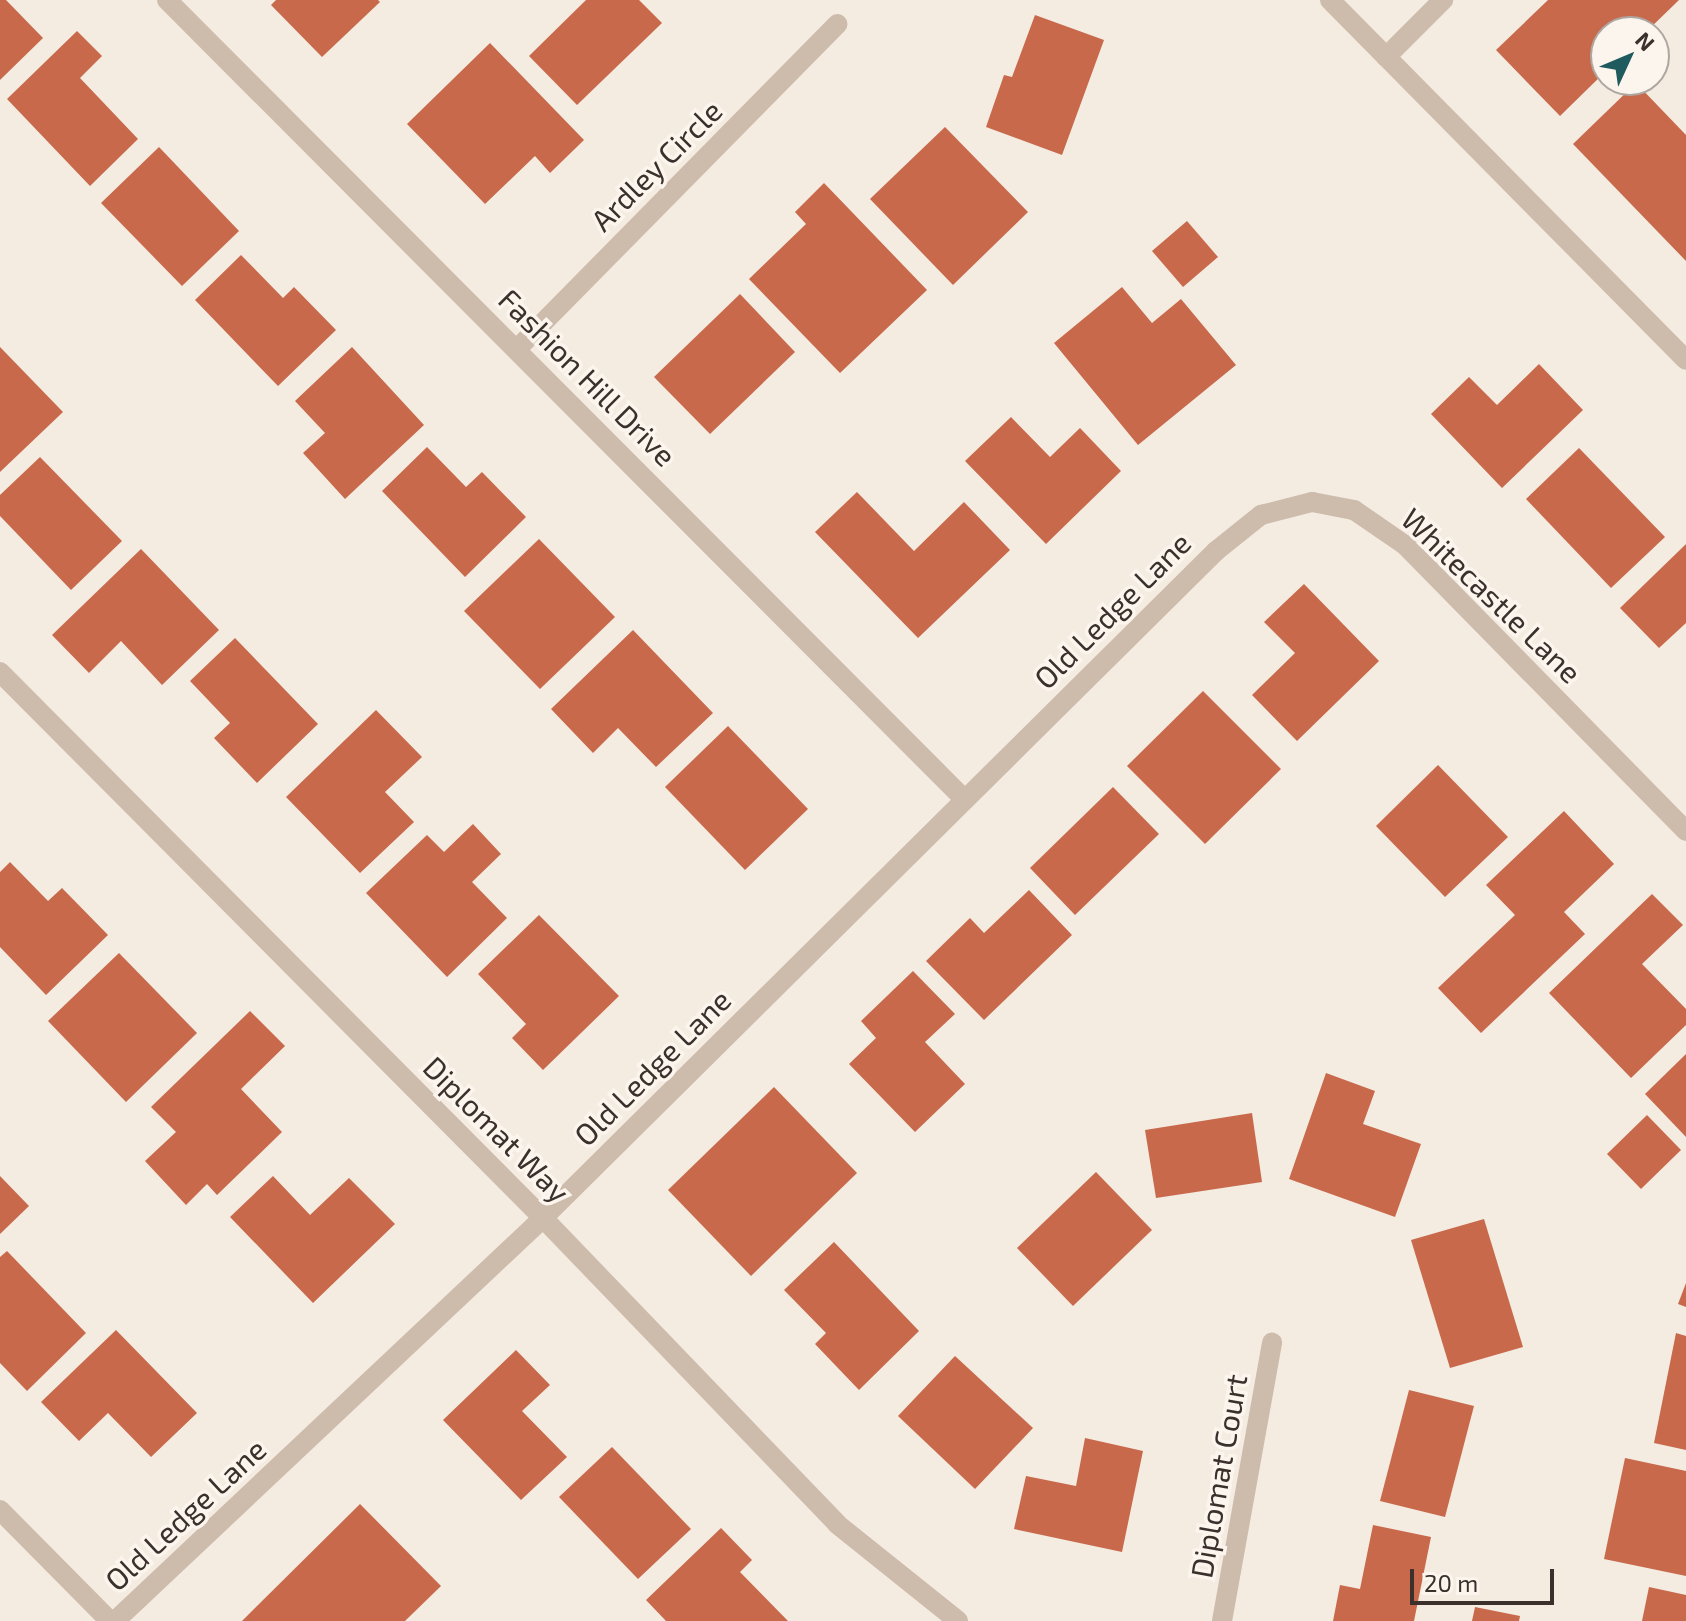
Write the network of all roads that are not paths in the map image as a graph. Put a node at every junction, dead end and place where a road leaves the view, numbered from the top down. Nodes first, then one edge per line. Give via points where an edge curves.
1 (167, 0) edge
2 (1330, 0) edge
3 (1443, 0) edge
4 (837, 24) dead end
5 (1386, 57) junction
6 (518, 348) junction
7 (1686, 360) edge
8 (1222, 546) joint
9 (0, 672) edge
10 (964, 799) junction
11 (1686, 831) edge
12 (543, 1218) junction
13 (1272, 1342) dead end
14 (0, 1510) edge
15 (113, 1621) edge
16 (958, 1621) edge
17 (1222, 1621) edge

1 - 6 street, Fashion Hill Drive
2 - 5 street
3 - 5 street
4 - 6 street, Ardley Circle
5 - 7 street
6 - 10 street, Fashion Hill Drive
8 - 10 street, Old Ledge Lane
8 - 11 street, Whitecastle Lane via 1261,515 1312,502 1354,510 1405,545
9 - 12 street, Diplomat Way
10 - 12 street, Old Ledge Lane
12 - 15 street, Old Ledge Lane
12 - 16 street, Diplomat Way via 837,1524
13 - 17 street, Diplomat Court
14 - 15 street

